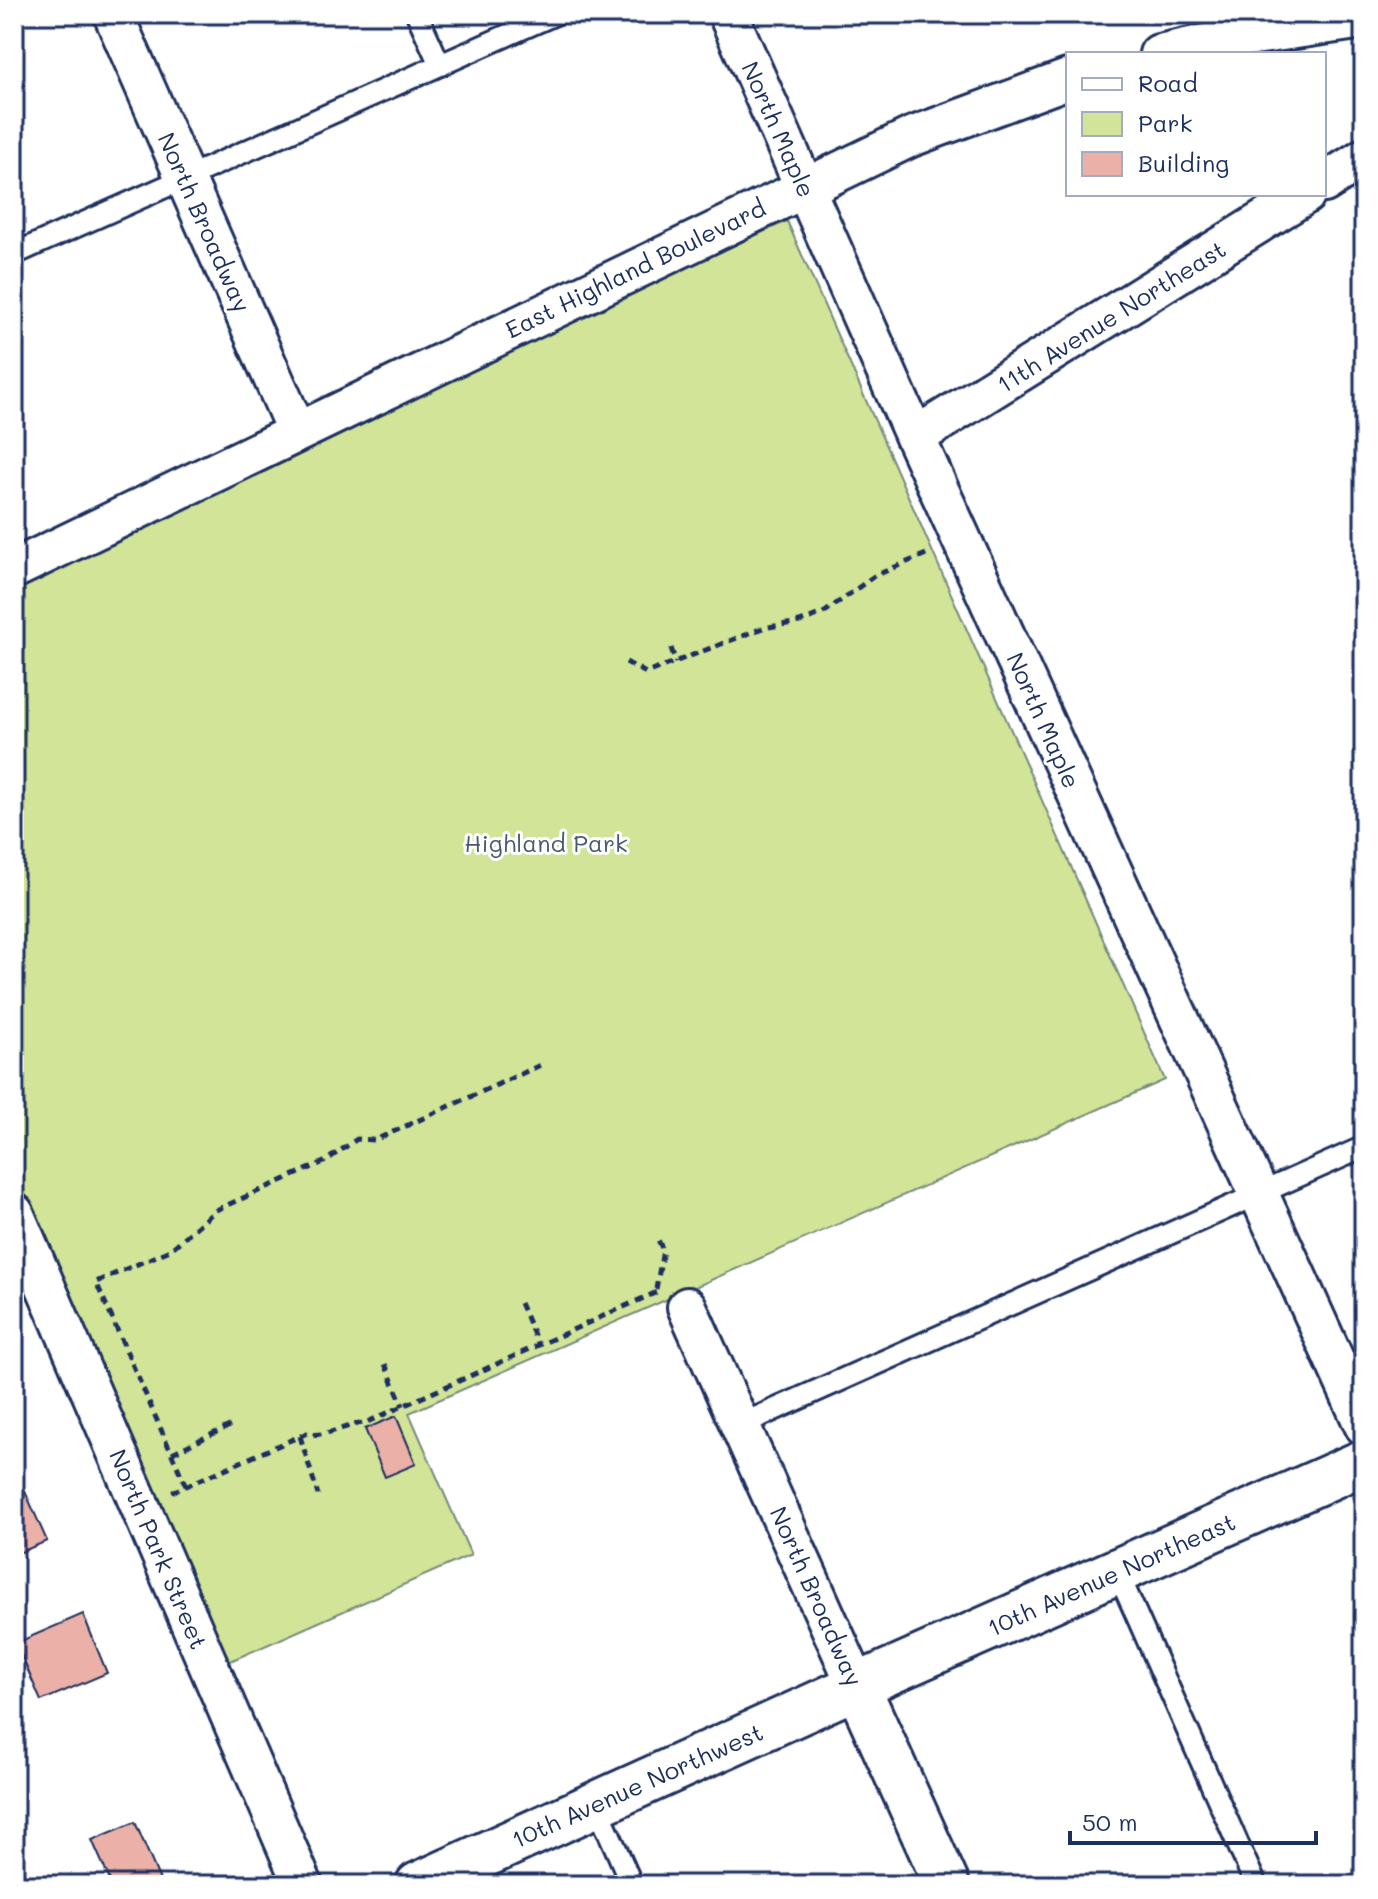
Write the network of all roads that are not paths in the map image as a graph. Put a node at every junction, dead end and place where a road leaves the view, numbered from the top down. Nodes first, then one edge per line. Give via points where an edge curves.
1 (113, 14) edge
2 (417, 14) edge
3 (555, 14) edge
4 (728, 14) edge
5 (1360, 27) edge
6 (1168, 52) edge
7 (440, 65) junction
8 (1066, 80) edge
9 (1364, 158) edge
10 (186, 178) junction
11 (1326, 182) edge
12 (805, 187) junction
13 (1303, 196) edge
14 (14, 254) edge
15 (296, 430) junction
16 (915, 437) junction
17 (14, 569) edge
18 (1364, 1147) edge
19 (1259, 1194) junction
20 (14, 1213) edge
21 (671, 1298) road end
22 (740, 1425) junction
23 (1364, 1425) edge
24 (1364, 1462) edge
25 (1117, 1571) junction
26 (857, 1686) junction
27 (596, 1804) junction
28 (303, 1885) edge
29 (418, 1885) edge
30 (632, 1885) edge
31 (947, 1885) edge
32 (1256, 1885) edge

1 - 10 street, North Broadway
2 - 7 lane
3 - 7 lane
4 - 12 street, North Maple
5 - 6 street via 1227,39
7 - 10 lane
8 - 12 street, East Highland Boulevard via 918,133
9 - 11 street
10 - 14 lane
10 - 15 street, North Broadway
12 - 15 street, East Highland Boulevard
12 - 16 street, North Maple
13 - 16 street, 11th Avenue Northeast
15 - 17 street, East Highland Boulevard
16 - 19 street, North Maple
18 - 19 lane
19 - 22 lane
19 - 23 street, North Maple
20 - 28 street, North Park Street
21 - 22 street, North Broadway
22 - 26 street, North Broadway
24 - 25 street, 10th Avenue Northeast
25 - 26 street, 10th Avenue Northeast
25 - 32 lane
26 - 27 street, 10th Avenue Northwest
26 - 31 street, North Broadway
27 - 29 street, 10th Avenue Northwest
27 - 30 lane

